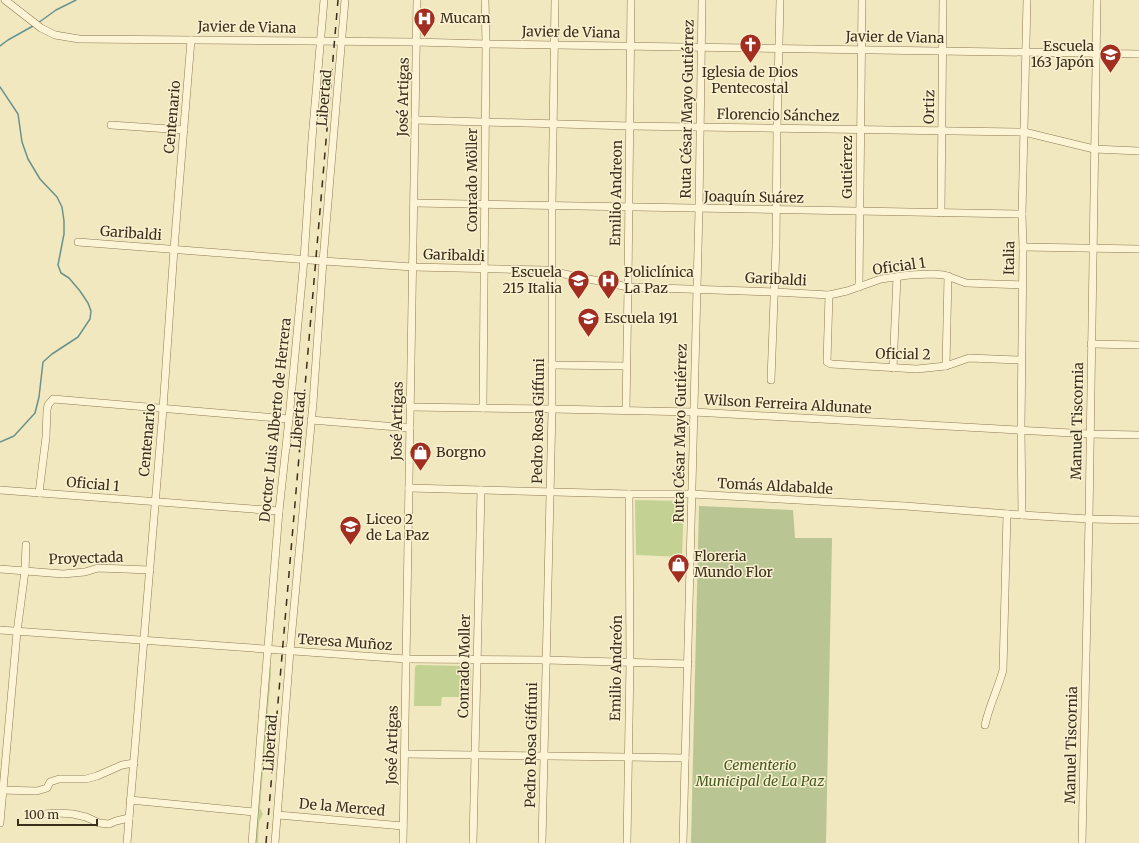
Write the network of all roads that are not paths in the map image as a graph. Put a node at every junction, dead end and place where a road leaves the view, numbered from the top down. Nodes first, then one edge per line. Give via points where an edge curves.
1 (5, 0) edge
2 (324, 0) edge
3 (345, 0) edge
4 (417, 0) edge
5 (485, 0) edge
6 (556, 0) edge
7 (631, 0) edge
8 (702, 0) edge
9 (780, 0) edge
10 (862, 0) edge
11 (943, 0) edge
12 (1027, 0) edge
13 (1097, 0) edge
14 (13, 2) edge
15 (191, 40) junction
16 (320, 41) junction
17 (341, 42) junction
18 (416, 42) junction
19 (486, 44) junction
20 (554, 45) junction
21 (631, 46) junction
22 (701, 48) junction
23 (778, 48) junction
24 (861, 50) junction
25 (943, 51) junction
26 (1026, 52) junction
27 (1096, 53) junction
28 (1139, 54) edge
29 (415, 120) junction
30 (486, 122) junction
31 (111, 124) dead end
32 (554, 124) junction
33 (630, 126) junction
34 (700, 127) junction
35 (777, 128) junction
36 (860, 129) junction
37 (184, 130) junction
38 (942, 131) junction
39 (1024, 132) junction
40 (1094, 149) junction
41 (1139, 151) edge
42 (414, 203) junction
43 (485, 204) junction
44 (552, 205) junction
45 (629, 207) junction
46 (699, 209) junction
47 (776, 210) junction
48 (860, 212) junction
49 (941, 213) junction
50 (1022, 214) junction
51 (78, 242) dead end
52 (1023, 246) junction
53 (1093, 248) junction
54 (174, 249) junction
55 (1139, 249) edge
56 (304, 259) junction
57 (323, 261) junction
58 (412, 267) junction
59 (484, 269) junction
60 (551, 271) junction
61 (948, 276) junction
62 (897, 277) junction
63 (1022, 285) junction
64 (628, 287) junction
65 (859, 287) junction
66 (697, 289) junction
67 (775, 292) junction
68 (829, 295) junction
69 (1091, 344) junction
70 (1139, 345) edge
71 (1022, 360) junction
72 (552, 365) junction
73 (626, 366) junction
74 (946, 366) junction
75 (893, 368) junction
76 (771, 380) dead end
77 (410, 407) junction
78 (164, 408) junction
79 (484, 408) junction
80 (552, 409) junction
81 (626, 410) junction
82 (694, 412) junction
83 (290, 419) junction
84 (311, 420) junction
85 (410, 428) junction
86 (1021, 429) junction
87 (1090, 434) junction
88 (1139, 435) edge
89 (409, 488) junction
90 (0, 490) edge
91 (481, 490) junction
92 (550, 491) junction
93 (39, 493) junction
94 (630, 494) junction
95 (691, 494) junction
96 (155, 502) junction
97 (279, 511) junction
98 (1007, 514) junction
99 (1022, 515) junction
100 (1089, 519) junction
101 (1139, 520) edge
102 (26, 545) dead end
103 (0, 569) edge
104 (150, 570) junction
105 (25, 571) junction
106 (0, 630) edge
107 (17, 632) junction
108 (144, 640) junction
109 (267, 650) junction
110 (290, 651) junction
111 (406, 659) junction
112 (478, 660) junction
113 (546, 660) junction
114 (630, 662) junction
115 (688, 664) junction
116 (985, 725) dead end
117 (405, 754) junction
118 (476, 755) junction
119 (543, 756) junction
120 (628, 757) junction
121 (685, 758) junction
122 (134, 763) junction
123 (2, 790) edge
124 (130, 800) junction
125 (254, 812) junction
126 (44, 814) dead end
127 (278, 815) junction
128 (129, 818) junction
129 (0, 823) edge
130 (403, 826) junction
131 (127, 843) edge
132 (252, 843) edge
133 (275, 843) edge
134 (403, 843) edge
135 (473, 843) edge
136 (542, 843) edge
137 (627, 843) edge
138 (683, 843) edge
139 (1082, 843) edge

1 - 14 street, Javier de Viana
2 - 16 street, Doctor Luis Alberto de Herrera
3 - 17 street, Libertad
4 - 18 street, José Artigas
5 - 19 street, Conrado Möller
6 - 20 street, Pedro Rosa Giffuni
7 - 21 street, Emilio Andreon
8 - 22 street, Ruta César Mayo Gutiérrez
9 - 23 street
10 - 24 street, Gutiérrez
11 - 25 street, Ortiz
12 - 26 street, Italia
13 - 27 street, Manuel Tiscornia
14 - 15 street, Javier de Viana via 33,22 55,35 79,39
15 - 16 street, Javier de Viana
15 - 37 street, Centenario
16 - 17 street, Javier de Viana
16 - 56 street, Doctor Luis Alberto de Herrera
17 - 18 street, Javier de Viana
17 - 57 street, Libertad
18 - 19 street, Javier de Viana
18 - 29 street, José Artigas
19 - 20 street, Javier de Viana
19 - 30 street, Conrado Möller
20 - 21 street, Javier de Viana
20 - 32 street, Pedro Rosa Giffuni
21 - 22 street, Javier de Viana
21 - 33 street, Emilio Andreon
22 - 23 street, Javier de Viana
22 - 34 street, Ruta César Mayo Gutiérrez
23 - 24 street, Javier de Viana
23 - 35 street
24 - 25 street, Javier de Viana
24 - 36 street, Gutiérrez
25 - 26 street, Javier de Viana
25 - 38 street, Ortiz
26 - 27 street, Javier de Viana
26 - 39 street, Italia
27 - 28 street, Javier de Viana
27 - 40 street, Manuel Tiscornia
29 - 30 street, Florencio Sánchez
29 - 42 street, José Artigas
30 - 32 street, Florencio Sánchez
30 - 43 street, Conrado Möller
31 - 37 street
32 - 33 street, Florencio Sánchez
32 - 44 street, Pedro Rosa Giffuni
33 - 34 street, Florencio Sánchez
33 - 45 street, Emilio Andreon
34 - 35 street, Florencio Sánchez
34 - 46 street, Ruta César Mayo Gutiérrez
35 - 36 street, Florencio Sánchez
35 - 47 street
36 - 38 street, Florencio Sánchez
36 - 48 street, Gutiérrez
37 - 54 street, Centenario
38 - 39 street, Florencio Sánchez
38 - 49 street, Ortiz
39 - 40 street, Florencio Sánchez
39 - 50 street, Italia
40 - 41 street, Florencio Sánchez
40 - 53 street, Manuel Tiscornia
42 - 43 street, Joaquín Suárez
42 - 58 street, José Artigas
43 - 44 street, Joaquín Suárez
43 - 59 street, Conrado Möller
44 - 45 street, Joaquín Suárez
44 - 60 street, Pedro Rosa Giffuni
45 - 46 street, Joaquín Suárez
45 - 64 street, Emilio Andreon
46 - 47 street, Joaquín Suárez
46 - 66 street, Ruta César Mayo Gutiérrez
47 - 48 street, Joaquín Suárez
47 - 67 street
48 - 49 street, Joaquín Suárez
48 - 65 street, Gutiérrez
49 - 50 street, Joaquín Suárez
50 - 52 street, Italia
51 - 54 street, Garibaldi
52 - 53 street
52 - 63 street, Italia
53 - 55 street
53 - 69 street, Manuel Tiscornia
54 - 56 street, Garibaldi
54 - 78 street, Centenario
56 - 57 street, Garibaldi
56 - 83 street, Doctor Luis Alberto de Herrera
57 - 58 street, Garibaldi
57 - 84 street, Libertad
58 - 59 street, Garibaldi
58 - 77 street, José Artigas
59 - 60 street, Garibaldi
59 - 79 street, Conrado Möller
60 - 64 street, Garibaldi
60 - 72 street, Pedro Rosa Giffuni
61 - 62 street, Oficial 1 via 909,274
61 - 63 street, Oficial 1 via 966,283
61 - 74 street
62 - 65 street, Oficial 1 via 881,279
62 - 75 street
63 - 71 street, Italia
64 - 66 street, Garibaldi
64 - 73 street, Emilio Andreon
65 - 68 street, Oficial 1
66 - 67 street, Garibaldi
66 - 82 street, Ruta César Mayo Gutiérrez
67 - 68 street, Garibaldi
67 - 76 street
68 - 75 street, Oficial 2 via 828,362
69 - 70 street
69 - 87 street, Manuel Tiscornia
71 - 74 street, Oficial 2 via 969,358
71 - 86 street, Italia
72 - 73 street
72 - 80 street, Pedro Rosa Giffuni
73 - 81 street, Emilio Andreon
74 - 75 street, Oficial 2
77 - 79 street, Wilson Ferreira Aldunate
77 - 85 street, José Artigas
78 - 83 street
78 - 93 street via 53,399 50,401
78 - 96 street, Centenario
79 - 80 street, Wilson Ferreira Aldunate
80 - 81 street, Wilson Ferreira Aldunate
80 - 92 street, Pedro Rosa Giffuni
81 - 82 street, Wilson Ferreira Aldunate
82 - 86 street, Wilson Ferreira Aldunate
82 - 95 street, Ruta César Mayo Gutiérrez
83 - 97 street, Doctor Luis Alberto de Herrera
84 - 85 street
84 - 110 street, Libertad
85 - 89 street, José Artigas
86 - 87 street, Wilson Ferreira Aldunate
86 - 99 street, Italia
87 - 88 street, Wilson Ferreira Aldunate
87 - 100 street, Manuel Tiscornia
89 - 91 street, Tomás Aldabalde
89 - 111 street, José Artigas
90 - 93 street, Oficial 1
91 - 92 street, Tomás Aldabalde
91 - 112 street, Conrado Moller
92 - 94 street, Tomás Aldabalde
92 - 113 street, Pedro Rosa Giffuni
93 - 96 street, Oficial 1
94 - 95 street, Tomás Aldabalde
94 - 114 street, Emilio Andreón
95 - 98 street, Tomás Aldabalde
95 - 115 street, Ruta César Mayo Gutiérrez
96 - 97 street, Oficial 1
96 - 104 street, Centenario
97 - 109 street, Doctor Luis Alberto de Herrera
98 - 99 street, Tomás Aldabalde
98 - 116 street via 1003,670
99 - 100 street, Tomás Aldabalde
100 - 101 street, Tomás Aldabalde
100 - 139 street, Manuel Tiscornia
102 - 105 street
103 - 105 street, Proyectada
104 - 105 street, Proyectada via 98,568 63,574
104 - 108 street, Centenario
105 - 107 street
106 - 107 street, Teresa Muñoz
107 - 108 street, Teresa Muñoz
107 - 123 street
108 - 109 street, Teresa Muñoz
108 - 122 street, Centenario
109 - 110 street, Teresa Muñoz
109 - 125 street, Doctor Luis Alberto de Herrera
110 - 111 street, Teresa Muñoz
110 - 127 street, Libertad
111 - 112 street, Teresa Muñoz
111 - 117 street, José Artigas
112 - 113 street, Teresa Muñoz
112 - 118 street, Conrado Moller
113 - 114 street, Teresa Muñoz
113 - 119 street, Pedro Rosa Giffuni
114 - 115 street, Teresa Muñoz
114 - 120 street, Emilio Andreón
115 - 121 street, Ruta César Mayo Gutiérrez
117 - 118 street
117 - 130 street, José Artigas
118 - 119 street
118 - 135 street, Conrado Moller
119 - 120 street
119 - 136 street, Pedro Rosa Giffuni
120 - 121 street
120 - 137 street, Emilio Andreón
121 - 138 street, Ruta César Mayo Gutiérrez
122 - 123 street via 86,779 58,779 50,782 47,788 37,791
122 - 124 street, Centenario
123 - 129 street
124 - 125 street
124 - 128 street, Centenario
125 - 132 street, Doctor Luis Alberto de Herrera
126 - 128 street via 74,814 109,824
127 - 130 street, De la Merced
127 - 133 street, Libertad
128 - 131 street, Centenario
130 - 134 street, José Artigas

